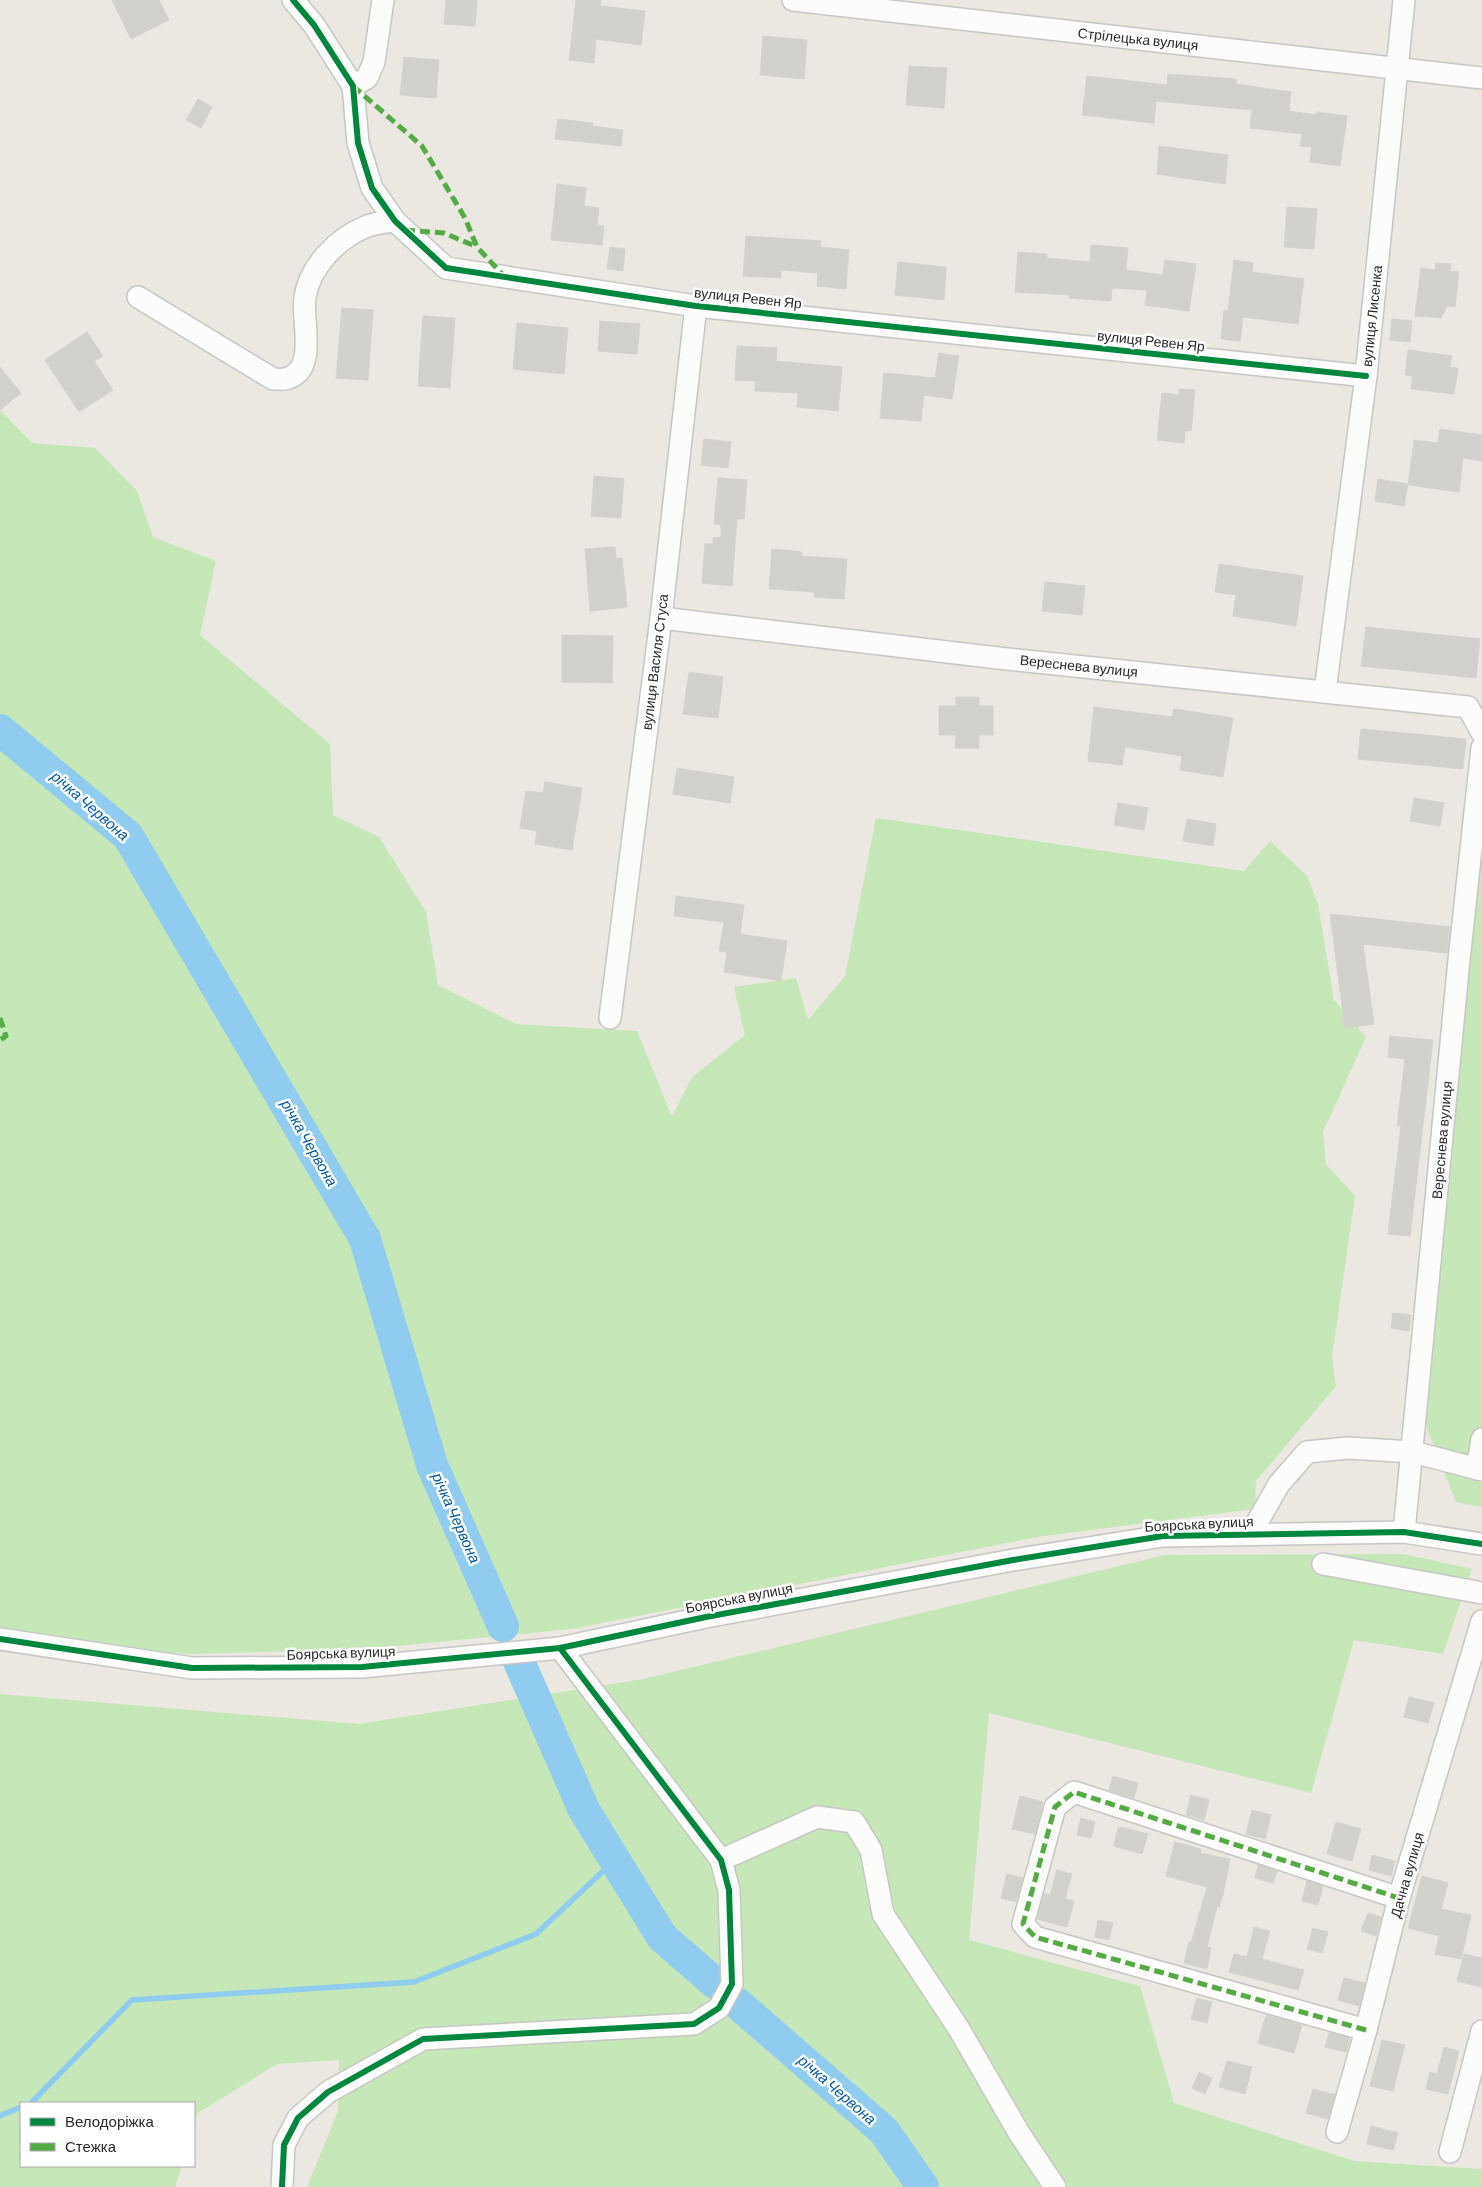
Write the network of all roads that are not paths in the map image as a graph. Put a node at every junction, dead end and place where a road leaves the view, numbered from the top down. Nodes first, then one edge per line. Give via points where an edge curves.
1 (293, 0) edge
2 (383, 0) edge
3 (793, 0) edge
4 (1404, 0) edge
5 (1397, 68) junction
6 (1482, 78) edge
7 (353, 86) junction
8 (395, 220) junction
9 (138, 297) dead end
10 (696, 306) junction
11 (1366, 376) junction
12 (660, 618) junction
13 (1325, 691) junction
14 (1482, 733) edge
15 (1482, 748) edge
16 (610, 1018) dead end
17 (1482, 1438) edge
18 (1413, 1452) junction
19 (1480, 1469) edge
20 (1404, 1532) junction
21 (1251, 1533) junction
22 (1482, 1544) edge
23 (1323, 1564) dead end
24 (1482, 1593) edge
25 (1482, 1621) edge
26 (0, 1639) edge
27 (560, 1648) junction
28 (721, 1860) junction
29 (1399, 1898) junction
30 (1366, 2030) junction
31 (1482, 2031) edge
32 (1337, 2132) dead end
33 (1450, 2152) dead end
34 (282, 2187) edge
35 (1055, 2187) edge

1 - 7 street, вулиця Ревен Яр via 314,25
2 - 7 street via 374,62 367,78
3 - 5 street, Стрілецька вулиця
4 - 5 street, вулиця Лисенка
5 - 6 street, Стрілецька вулиця
5 - 11 street, вулиця Лисенка
7 - 8 street, вулиця Ревен Яр via 358,143 372,188
8 - 9 street via 366,226 334,247 312,273 304,298 307,350 302,368 289,378 273,379
8 - 10 street, вулиця Ревен Яр via 446,268
10 - 11 street, вулиця Ревен Яр
10 - 12 street, вулиця Василя Стуса
11 - 13 street, вулиця Лисенка
12 - 13 street, Вереснева вулиця via 998,658
12 - 16 street, вулиця Василя Стуса
13 - 14 street, Вереснева вулиця via 1468,707
15 - 18 street, Вереснева вулиця
17 - 19 street
18 - 19 street
18 - 20 street, Вереснева вулиця
18 - 21 street via 1348,1448 1307,1452 1279,1484
20 - 21 street, Боярська вулиця
20 - 22 street, Боярська вулиця
21 - 27 street, Боярська вулиця via 1163,1536 1013,1560 706,1616
23 - 24 street
25 - 29 street, Дачна вулиця
26 - 27 street, Боярська вулиця via 192,1668 362,1667
27 - 28 street
28 - 34 street via 729,1890 732,1984 719,2008 694,2024 423,2039 328,2092 298,2118 284,2145
28 - 35 street via 817,1817 854,1822 871,1850 883,1914 959,2029 1019,2133
29 - 30 street, Дачна вулиця
29 - 30 street via 1074,1792 1055,1807 1023,1924 1035,1937
30 - 32 street, Дачна вулиця
31 - 33 street

